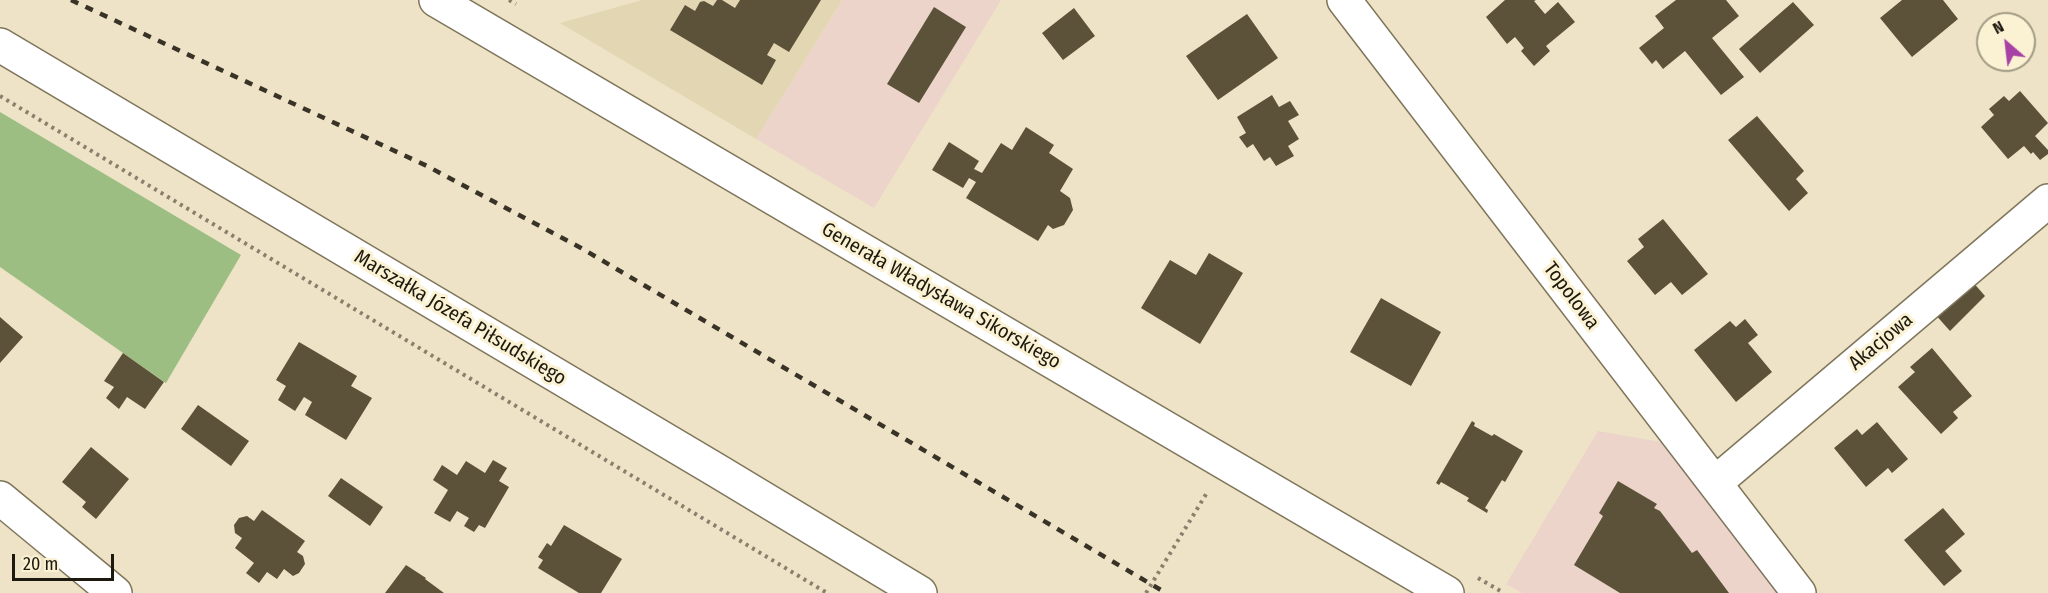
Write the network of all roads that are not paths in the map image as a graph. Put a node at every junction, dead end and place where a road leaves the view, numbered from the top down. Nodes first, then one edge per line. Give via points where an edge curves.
1 (436, 0) edge
2 (1344, 0) edge
3 (0, 45) edge
4 (2048, 201) edge
5 (1715, 483) junction
6 (0, 498) edge
7 (115, 593) edge
8 (920, 593) edge
9 (1447, 593) edge
10 (1799, 593) edge

1 - 9 main road, Generała Władysława Sikorskiego
2 - 5 main road, Topolowa
3 - 8 main road, Marszałka Józefa Piłsudskiego
4 - 5 main road, Akacjowa
5 - 10 main road, Topolowa
6 - 7 main road

